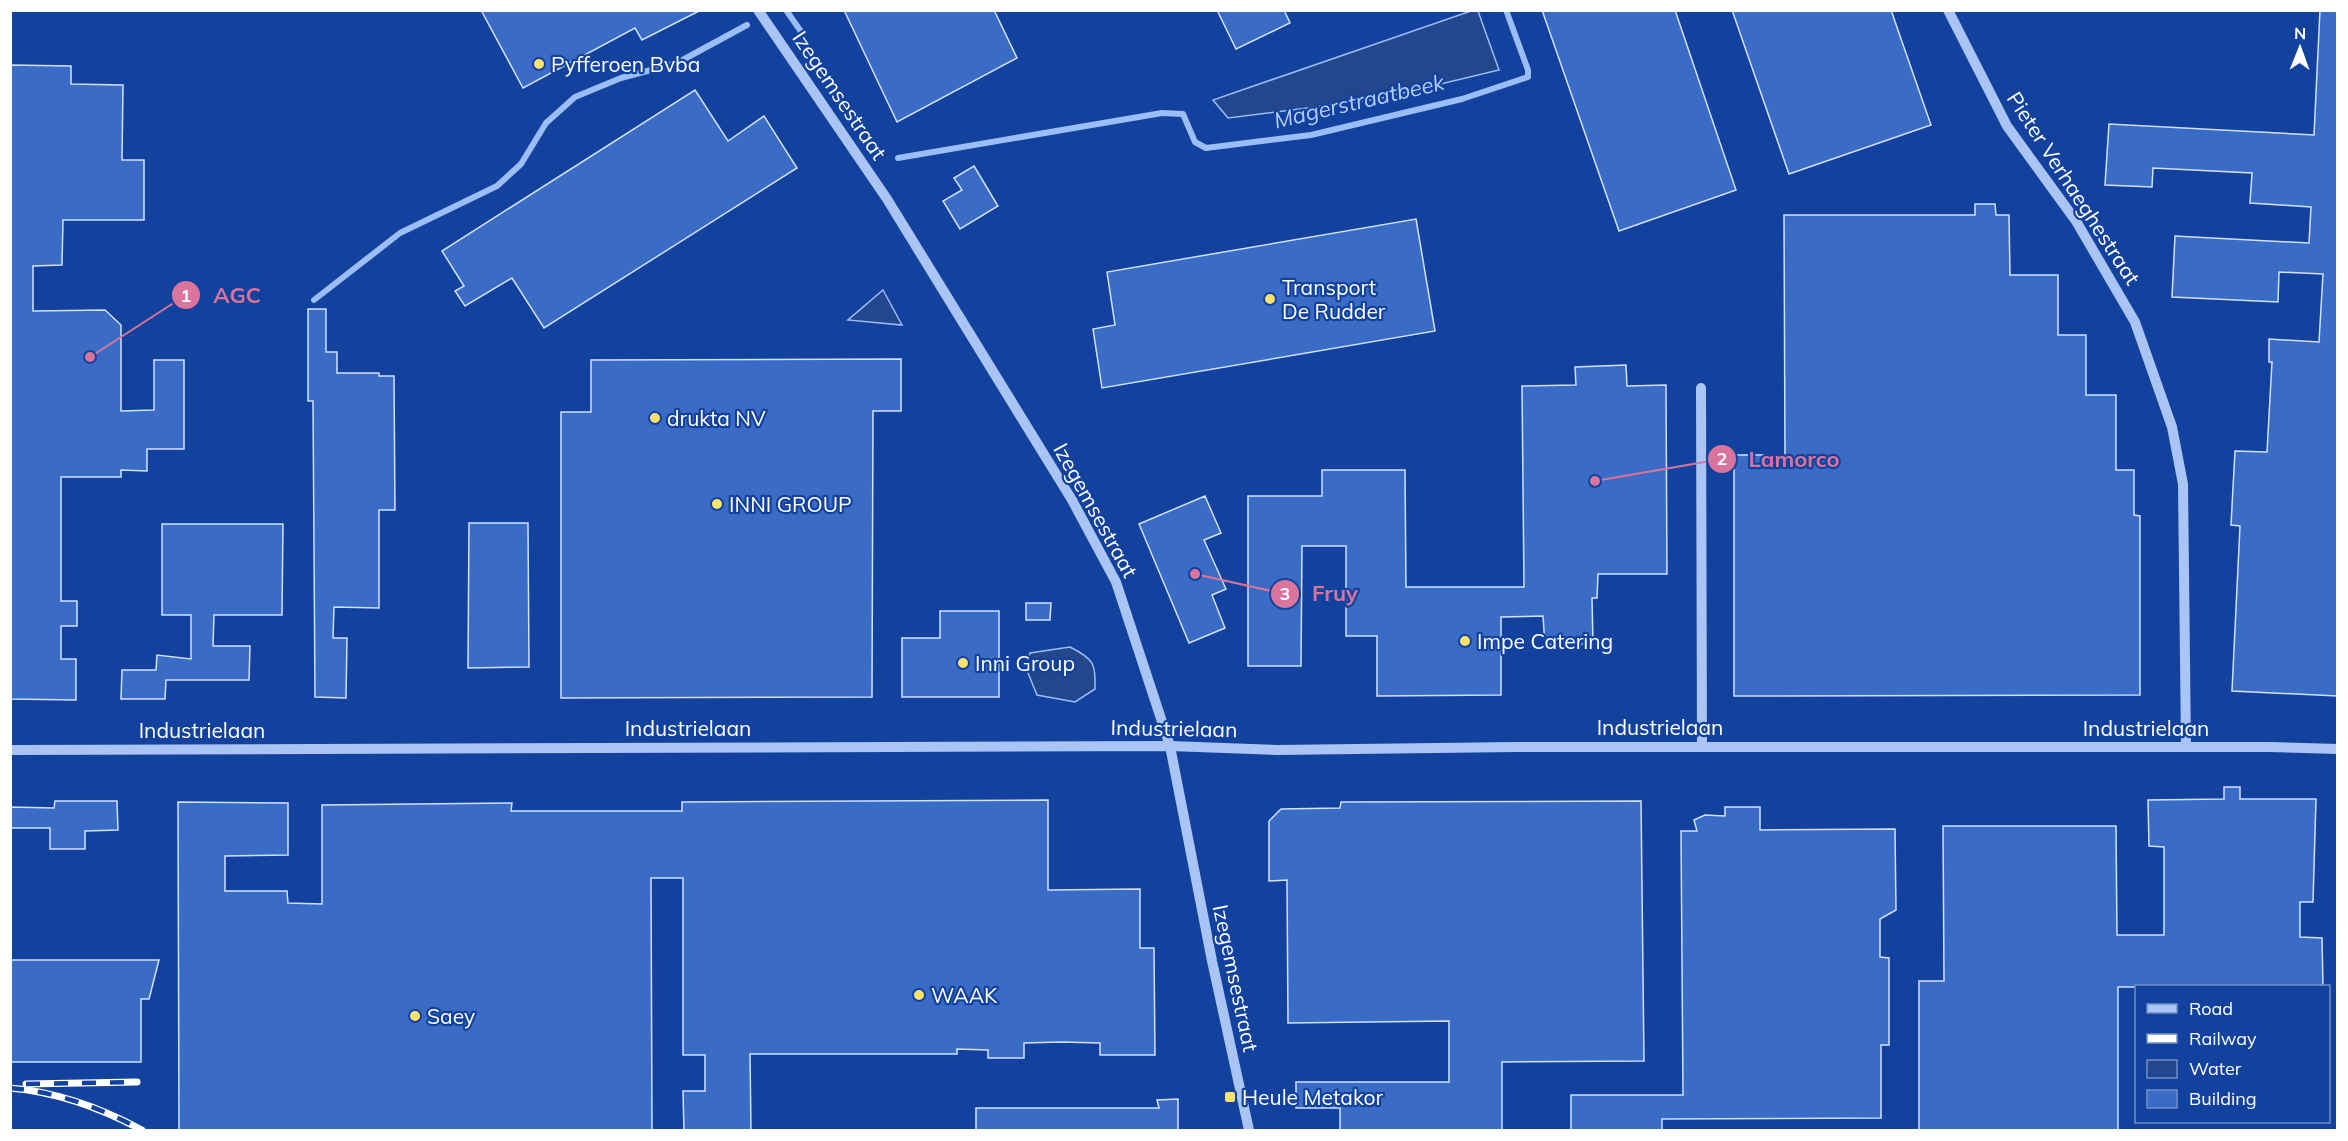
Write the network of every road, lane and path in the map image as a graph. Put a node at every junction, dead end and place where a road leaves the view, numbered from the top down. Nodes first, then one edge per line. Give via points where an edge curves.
1 (758, 10) edge
2 (1948, 10) edge
3 (1701, 388) dead end
4 (1170, 746) junction
5 (1702, 747) junction
6 (2186, 747) junction
7 (2337, 749) edge
8 (10, 750) edge
9 (1249, 1131) edge

1 - 4 street, Izegemsestraat via 887,199 1072,500 1116,582
2 - 6 street, Pieter Verhaeghestraat via 2007,126 2076,221 2135,322 2172,427 2183,484
3 - 5 street
4 - 5 street, Industrielaan via 1277,750
4 - 8 street, Industrielaan
4 - 9 street, Izegemsestraat
5 - 6 street, Industrielaan
6 - 7 street, Industrielaan

